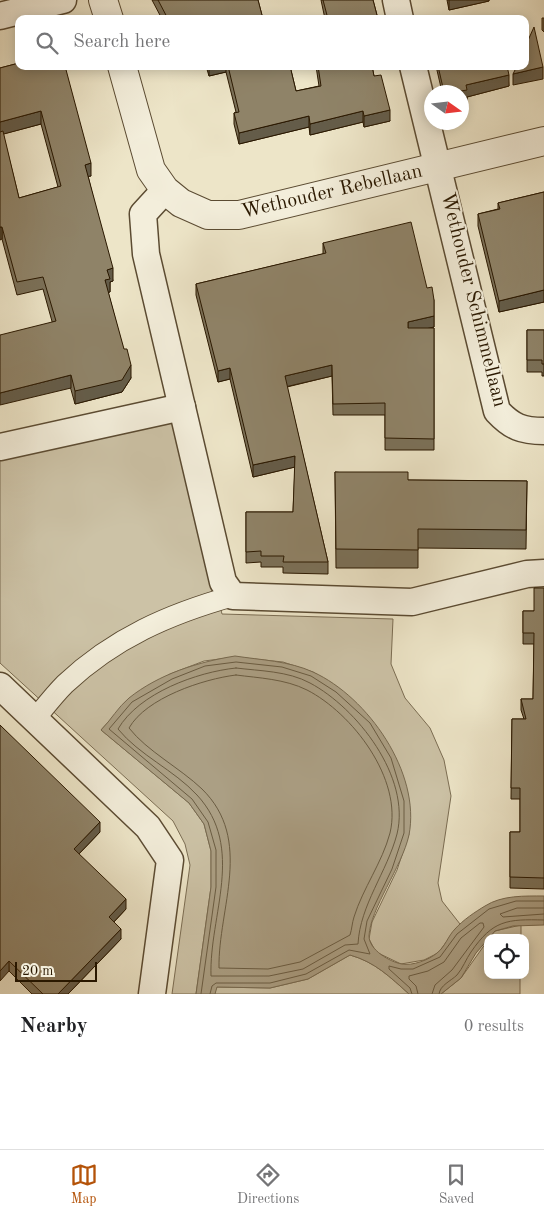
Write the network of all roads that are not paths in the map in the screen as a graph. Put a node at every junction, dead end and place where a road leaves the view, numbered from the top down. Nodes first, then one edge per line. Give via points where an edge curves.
1 (63, 0) edge
2 (103, 0) edge
3 (396, 0) edge
4 (108, 15) edge
5 (399, 15) edge
6 (0, 16) edge
7 (123, 70) edge
8 (414, 70) edge
9 (544, 141) edge
10 (440, 168) junction
11 (165, 190) junction
12 (182, 407) junction
13 (544, 431) edge
14 (0, 447) edge
15 (544, 573) edge
16 (234, 596) junction
17 (0, 686) edge
18 (34, 720) junction
19 (152, 994) edge

1 - 6 street
2 - 4 street
3 - 5 street
7 - 11 street, Wethouder Rebellaan via 151,170
8 - 10 street, Wethouder Schimmellaan
9 - 10 street, Wethouder Rebellaan
10 - 11 street, Wethouder Rebellaan via 239,215 208,214 181,204
10 - 13 street, Wethouder Schimmellaan via 497,411 511,425
11 - 12 street via 143,214 146,254
12 - 14 street
12 - 16 street via 223,582
15 - 16 street via 527,574 412,602
16 - 18 street via 173,616 123,638 63,686
17 - 18 street
18 - 19 street via 148,827 170,860

